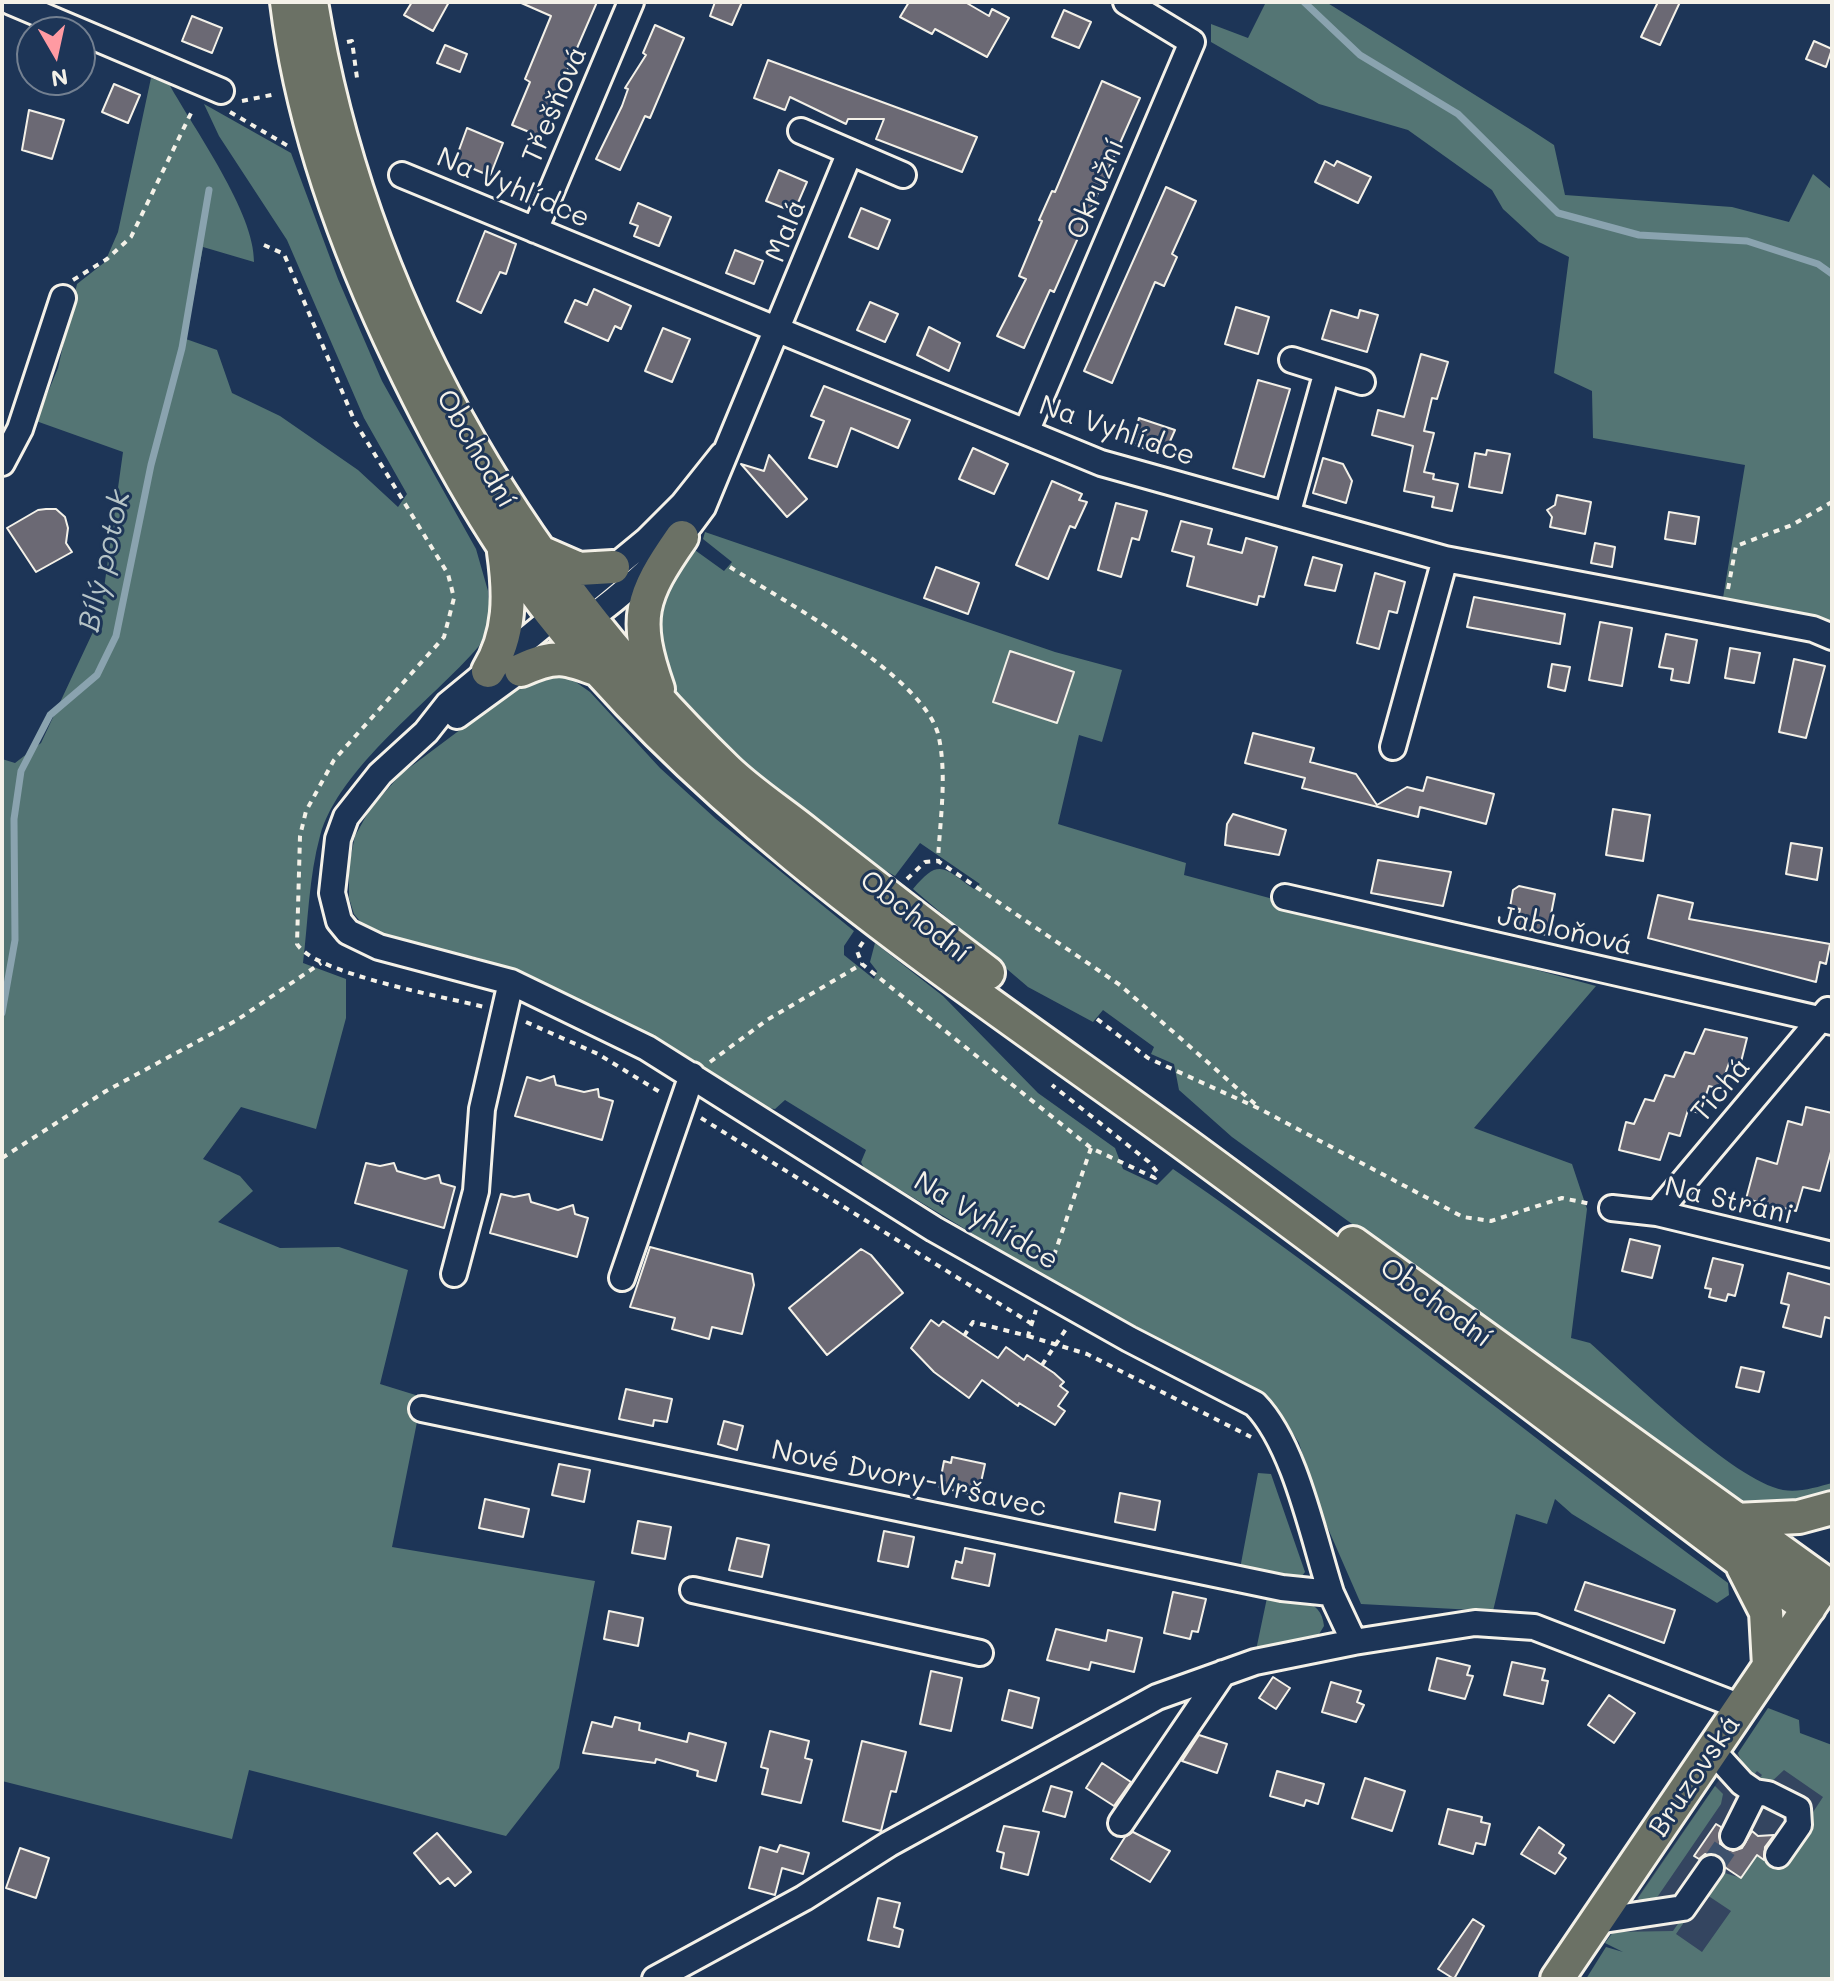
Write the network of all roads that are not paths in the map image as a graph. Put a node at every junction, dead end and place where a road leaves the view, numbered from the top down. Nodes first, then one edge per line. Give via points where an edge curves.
1 (11, 2) edge
2 (287, 2) edge
3 (311, 2) edge
4 (631, 2) edge
5 (1126, 2) edge
6 (228, 100) road end
7 (801, 131) dead end
8 (850, 152) junction
9 (402, 175) dead end
10 (903, 175) dead end
11 (535, 230) junction
12 (63, 298) road end
13 (778, 332) junction
14 (1292, 360) dead end
15 (1327, 371) junction
16 (1362, 382) dead end
17 (1026, 432) junction
18 (722, 455) junction
19 (2, 463) edge
20 (1287, 515) junction
21 (682, 537) junction
22 (504, 549) junction
23 (536, 551) junction
24 (1445, 559) junction
25 (613, 567) junction
26 (571, 617) junction
27 (1832, 637) edge
28 (521, 670) junction
29 (488, 671) junction
30 (601, 671) junction
31 (663, 703) junction
32 (426, 732) junction
33 (1393, 747) dead end
34 (1285, 897) dead end
35 (511, 982) junction
36 (1828, 1015) edge
37 (692, 1075) junction
38 (1612, 1208) road end
39 (1657, 1213) junction
40 (1832, 1255) edge
41 (454, 1274) dead end
42 (622, 1278) dead end
43 (422, 1409) dead end
44 (1832, 1508) edge
45 (1735, 1520) junction
46 (1739, 1560) junction
47 (1822, 1588) edge
48 (693, 1590) dead end
49 (1331, 1593) junction
50 (1354, 1642) junction
51 (980, 1653) dead end
52 (1769, 1666) junction
53 (1223, 1673) junction
54 (1741, 1707) junction
55 (1712, 1750) junction
56 (1748, 1788) junction
57 (1121, 1823) dead end
58 (1728, 1833) tunnel mouth
59 (1778, 1855) dead end
60 (1706, 1865) tunnel mouth
61 (1597, 1921) junction
62 (655, 1979) edge
63 (1557, 1979) edge

1 - 6 street
2 - 22 main road, Obchodní via 294,63 361,274 426,414
3 - 23 main road, Obchodní via 340,133 383,264 448,406
4 - 11 street, Třešňová
5 - 17 street, Okružní via 1192,42
7 - 8 street
8 - 10 street
8 - 13 street, Malá
9 - 11 street, Na Vyhlídce
11 - 13 street, Na Vyhlídce
12 - 19 street via 20,429
13 - 17 street, Na Vyhlídce
13 - 18 street, Na Vyhlídce
14 - 15 street
15 - 16 street
15 - 20 street
17 - 20 street, Na Vyhlídce via 1101,463
18 - 21 street, Na Vyhlídce via 717,479
18 - 25 street, Na Vyhlídce via 683,504
20 - 24 street, Na Vyhlídce
21 - 26 street, Na Vyhlídce via 643,576
21 - 31 main road via 655,576 643,612 642,634
22 - 26 main road, Obchodní
22 - 29 main road via 505,637
23 - 25 main road via 579,569
23 - 26 main road, Obchodní
24 - 27 street, Na Vyhlídce via 1813,629
24 - 33 street
25 - 26 street, Na Vyhlídce
26 - 28 street, Na Vyhlídce
26 - 29 street, Na Vyhlídce
26 - 30 main road, Obchodní
26 - 31 main road, Obchodní
28 - 30 main road via 544,659 565,657
28 - 32 street, Na Vyhlídce via 461,714
29 - 32 street, Na Vyhlídce via 448,704
30 - 46 main road, Obchodní via 713,787 892,930
31 - 45 main road, Obchodní via 729,772 910,914 1206,1137
32 - 35 street, Na Vyhlídce via 380,774 346,817 332,876 334,908 339,921 361,941
34 - 36 street, Jabloňová
35 - 37 street, Na Vyhlídce
35 - 41 street via 482,1109 476,1191
36 - 39 street, Tichá
37 - 42 street
37 - 49 street, Na Vyhlídce via 934,1229 1255,1404 1284,1449
38 - 39 street, Na Stráni
39 - 40 street, Na Stráni
43 - 49 street, Nové Dvory-Vršavec via 1282,1588
44 - 45 main road via 1799,1517
45 - 47 main road, Obchodní
46 - 47 main road, Obchodní
46 - 52 main road, Obchodní via 1766,1612
47 - 52 main road, Bruzovská
48 - 51 street
49 - 50 street
50 - 53 street
50 - 54 street via 1475,1623 1534,1627
52 - 54 main road, Bruzovská
53 - 57 street
53 - 62 street via 1157,1697
54 - 55 main road, Bruzovská
55 - 56 street
55 - 61 main road, Bruzovská
56 - 58 street
56 - 59 street via 1798,1809 1799,1825
60 - 61 street via 1683,1908
61 - 63 main road, Bruzovská

